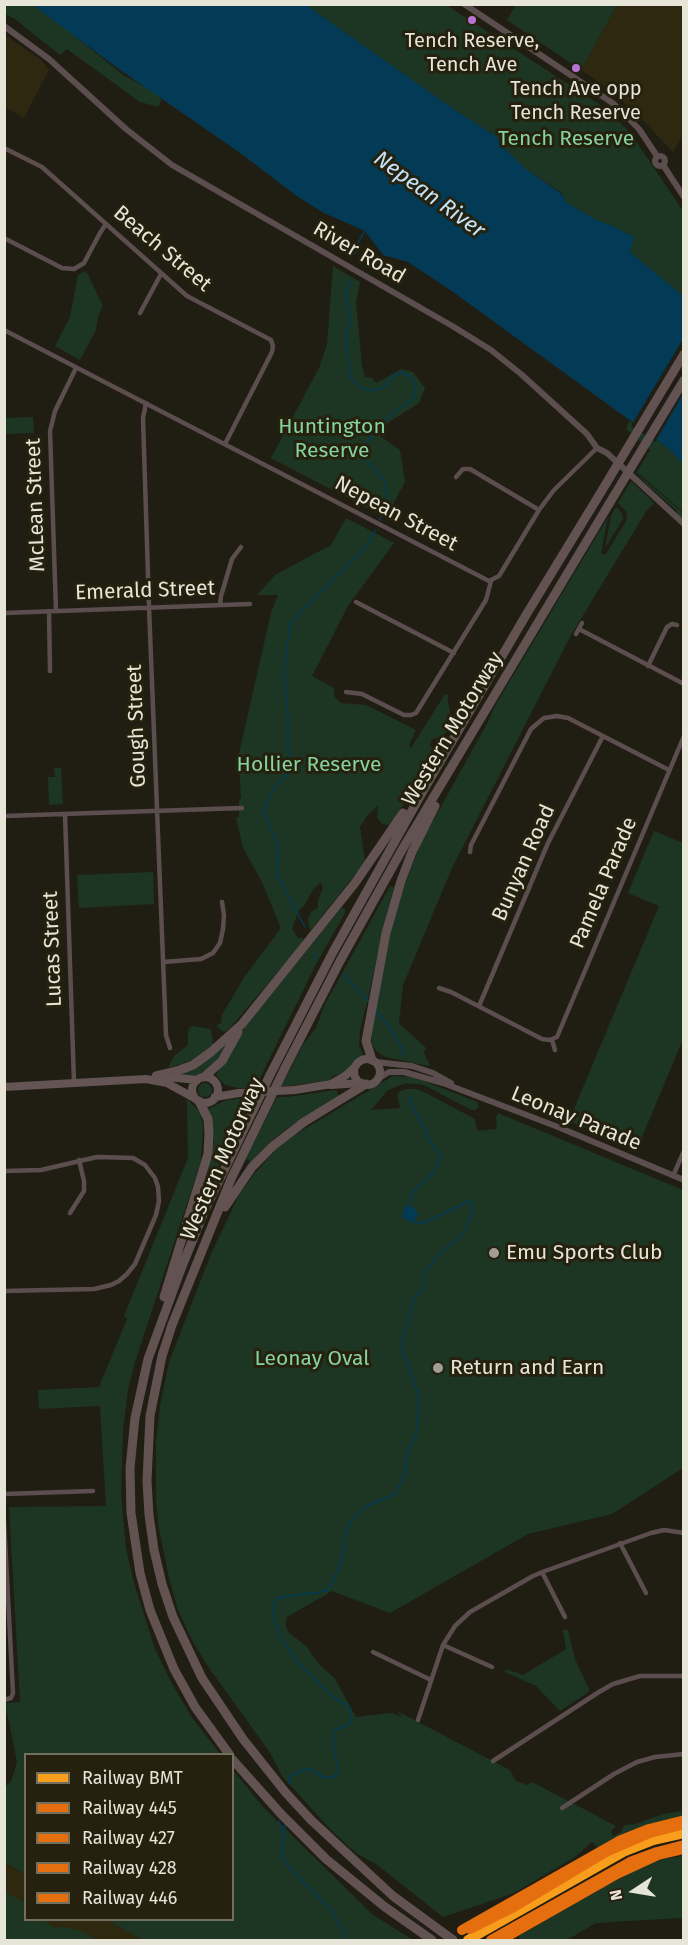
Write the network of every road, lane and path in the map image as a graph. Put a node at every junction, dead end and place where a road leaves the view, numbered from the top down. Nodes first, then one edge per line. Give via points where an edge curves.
1 (465, 4) edge
2 (4, 26) edge
3 (4, 147) edge
4 (684, 197) edge
5 (106, 224) junction
6 (4, 238) edge
7 (161, 274) junction
8 (140, 313) dead end
9 (4, 330) edge
10 (684, 354) edge
11 (76, 368) junction
12 (684, 380) edge
13 (146, 404) junction
14 (225, 444) junction
15 (597, 448) junction
16 (456, 477) dead end
17 (539, 510) junction
18 (684, 524) edge
19 (241, 547) dead end
20 (491, 581) junction
21 (356, 602) dead end
22 (220, 604) junction
23 (250, 604) dead end
24 (149, 607) junction
25 (49, 611) junction
26 (56, 611) junction
27 (4, 613) edge
28 (582, 623) dead end
29 (677, 625) dead end
30 (454, 653) junction
31 (648, 666) junction
32 (50, 671) dead end
33 (684, 684) edge
34 (346, 692) dead end
35 (473, 706) junction
36 (483, 714) junction
37 (603, 736) junction
38 (684, 736) edge
39 (669, 770) junction
40 (242, 808) dead end
41 (157, 810) junction
42 (65, 814) junction
43 (4, 816) edge
44 (470, 852) dead end
45 (222, 902) dead end
46 (163, 962) junction
47 (439, 988) dead end
48 (479, 1006) junction
49 (242, 1024) junction
50 (552, 1040) junction
51 (170, 1048) dead end
52 (555, 1050) dead end
53 (374, 1061) junction
54 (355, 1067) junction
55 (151, 1077) junction
56 (379, 1078) junction
57 (200, 1079) junction
58 (74, 1083) junction
59 (331, 1084) junction
60 (364, 1084) junction
61 (4, 1086) edge
62 (217, 1087) junction
63 (456, 1088) junction
64 (239, 1093) junction
65 (215, 1097) junction
66 (197, 1100) junction
67 (684, 1151) edge
68 (146, 1154) dead end
69 (79, 1160) junction
70 (142, 1162) junction
71 (4, 1171) edge
72 (673, 1176) junction
73 (684, 1180) edge
74 (70, 1214) dead end
75 (207, 1238) junction
76 (4, 1291) edge
77 (135, 1418) junction
78 (93, 1491) dead end
79 (4, 1494) edge
80 (4, 1521) edge
81 (684, 1533) edge
82 (620, 1543) junction
83 (542, 1572) junction
84 (646, 1593) dead end
85 (566, 1617) dead end
86 (443, 1645) junction
87 (373, 1652) dead end
88 (492, 1667) dead end
89 (684, 1676) edge
90 (431, 1680) junction
91 (4, 1700) edge
92 (418, 1720) dead end
93 (228, 1753) edge
94 (684, 1754) edge
95 (234, 1761) edge
96 (493, 1761) dead end
97 (562, 1808) dead end
98 (432, 1941) edge
99 (453, 1941) edge

1 - 4 street via 614,104 639,129 657,156 656,164 663,165
2 - 15 street, River Road via 180,170 491,350 582,430
3 - 5 street, Beach Street via 40,165
5 - 6 street via 84,263 74,269 62,268
5 - 7 street, Beach Street
7 - 8 street
7 - 14 street, Beach Street via 187,296 273,344
9 - 11 street, Nepean Street
10 - 35 highway, Western Motorway, bridge
11 - 13 street, Nepean Street
11 - 26 street, McLean Street via 55,411 50,431
12 - 36 highway, Western Motorway, bridge
13 - 14 street, Nepean Street
13 - 24 street, Gough Street via 143,418
14 - 20 street, Nepean Street
15 - 17 street
15 - 18 street, River Road
16 - 17 street via 464,469 473,470
17 - 20 street via 500,576
19 - 22 street via 232,560
20 - 30 street via 486,600
21 - 30 street
22 - 23 street, Emerald Street
22 - 24 street, Emerald Street
24 - 26 street, Emerald Street
24 - 41 street, Gough Street
25 - 26 street, Emerald Street
25 - 27 street, Emerald Street
25 - 32 street
28 - 31 street via 577,632
29 - 31 street via 667,627
30 - 34 street via 413,714 402,714 362,694
31 - 33 street
35 - 49 highway via 379,850
35 - 77 highway, Western Motorway via 333,952 247,1121 188,1252 147,1359
36 - 53 highway via 412,852 390,917 366,1041
36 - 75 highway, Western Motorway via 340,962 252,1134
37 - 39 street
37 - 44 street via 562,716 544,718 533,726
37 - 48 street, Bunyan Road via 548,843
38 - 39 street, Pamela Parade
39 - 50 street, Pamela Parade via 558,1035
40 - 41 street
41 - 42 street
41 - 46 street, Gough Street
42 - 43 street
42 - 58 street, Lucas Street
45 - 46 street via 223,929 213,953 201,959
46 - 51 street, Gough Street
47 - 48 street
48 - 50 street via 542,1039
49 - 55 highway via 193,1065
49 - 57 highway via 222,1061
50 - 52 street
53 - 54 highway via 364,1059
53 - 56 highway via 380,1068
53 - 63 street, Leonay Parade via 433,1072
54 - 59 highway
54 - 60 highway via 356,1078
55 - 57 highway
55 - 58 highway
55 - 66 highway
56 - 60 highway
56 - 63 street, Leonay Parade via 389,1072 404,1072
57 - 62 highway via 212,1080
57 - 66 highway via 192,1089
58 - 61 highway
59 - 60 highway
59 - 64 highway, bridge
60 - 75 highway via 273,1146 252,1167
62 - 64 highway
62 - 65 highway
63 - 72 street, Leonay Parade
64 - 65 highway
65 - 66 highway via 208,1102
66 - 77 highway via 208,1119 208,1154 144,1354 133,1401
67 - 72 street
68 - 70 street
69 - 70 street via 116,1156
69 - 71 street via 39,1170
69 - 74 street via 84,1191
70 - 76 street via 155,1178 159,1201 137,1259 127,1274 99,1288
72 - 73 street, Leonay Parade
75 - 99 highway, Western Motorway via 166,1341 149,1423 149,1515 173,1617 218,1704 286,1793 374,1880
77 - 93 highway, Western Motorway via 131,1505 144,1589 174,1669
78 - 79 street
80 - 91 street via 13,1690 11,1698
81 - 82 street via 660,1531
82 - 83 street
82 - 84 street
83 - 85 street
83 - 86 street via 465,1616
86 - 88 street
86 - 90 street
87 - 90 street
89 - 96 street via 640,1676 614,1684
90 - 92 street
94 - 97 street via 637,1762
95 - 98 highway via 326,1859

